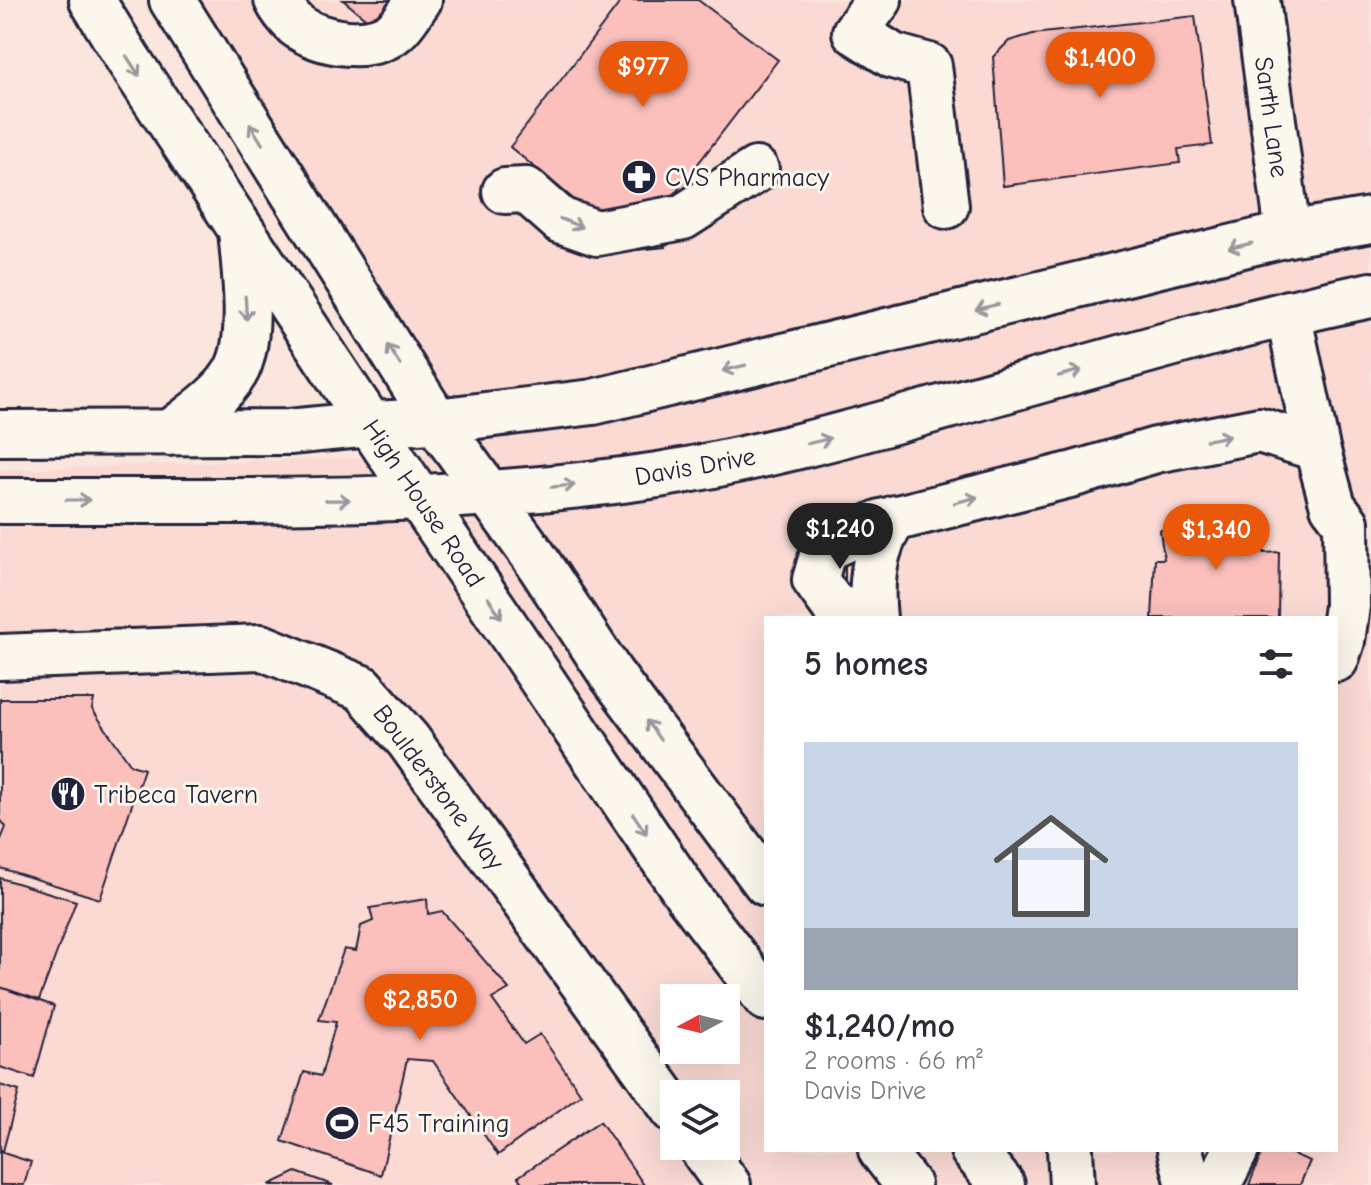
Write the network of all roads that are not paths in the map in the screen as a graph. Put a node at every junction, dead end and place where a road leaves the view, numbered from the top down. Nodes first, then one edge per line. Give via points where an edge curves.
1 (92, 0) edge
2 (172, 0) edge
3 (277, 0) edge
4 (419, 0) edge
5 (879, 0) edge
6 (1257, 0) edge
7 (756, 170) dead end
8 (505, 191) dead end
9 (946, 206) dead end
10 (1371, 220) edge
11 (241, 230) junction
12 (1288, 234) junction
13 (1371, 295) edge
14 (1301, 310) junction
15 (436, 421) junction
16 (370, 424) junction
17 (0, 433) edge
18 (170, 433) junction
19 (1317, 448) junction
20 (486, 492) junction
21 (419, 498) junction
22 (0, 501) edge
23 (1346, 523) junction
24 (881, 524) junction
25 (863, 616) edge
26 (1338, 653) edge
27 (0, 657) edge
28 (764, 880) edge
29 (764, 995) edge
30 (660, 1091) edge
31 (883, 1152) edge
32 (975, 1152) edge
33 (1070, 1152) edge
34 (1181, 1152) edge
35 (1235, 1152) edge
36 (710, 1160) edge
37 (728, 1185) edge
38 (908, 1185) edge
39 (1002, 1185) edge
40 (1072, 1185) edge
41 (1189, 1185) edge
42 (1218, 1185) edge

1 -> 11 main road, High House Road
15 -> 2 main road
3 - 4 main road via 297,25 313,34 367,42 396,30
5 - 9 main road via 855,32 893,56 929,66
6 - 12 main road, Sarth Lane
8 -> 7 main road via 526,190 560,220 597,233 683,217
10 - 12 main road
11 - 16 main road, High House Road
11 -> 18 main road via 247,328 236,372
12 -> 15 main road via 593,402
13 - 14 main road, Davis Drive
14 - 19 main road
20 -> 14 main road, Davis Drive via 661,474 822,441
14 - 23 main road via 1359,503
15 - 16 main road
15 - 20 main road
16 - 18 main road via 289,432
16 - 21 main road, High House Road
17 - 18 main road
19 - 23 main road via 1333,506
24 -> 19 main road via 1156,450 1259,430
20 - 21 main road, Davis Drive
28 -> 20 main road via 611,674
22 -> 21 main road, Davis Drive
21 -> 29 main road, High House Road via 688,896
23 - 26 main road via 1347,606
24 - 25 main road via 883,535
24 - 25 main road via 824,549 815,580 833,605
27 - 30 main road, Boulderstone Way via 261,647 362,688 408,740
31 - 38 main road
32 - 39 main road
33 - 40 main road
34 - 41 main road
35 - 42 main road
36 - 37 main road

